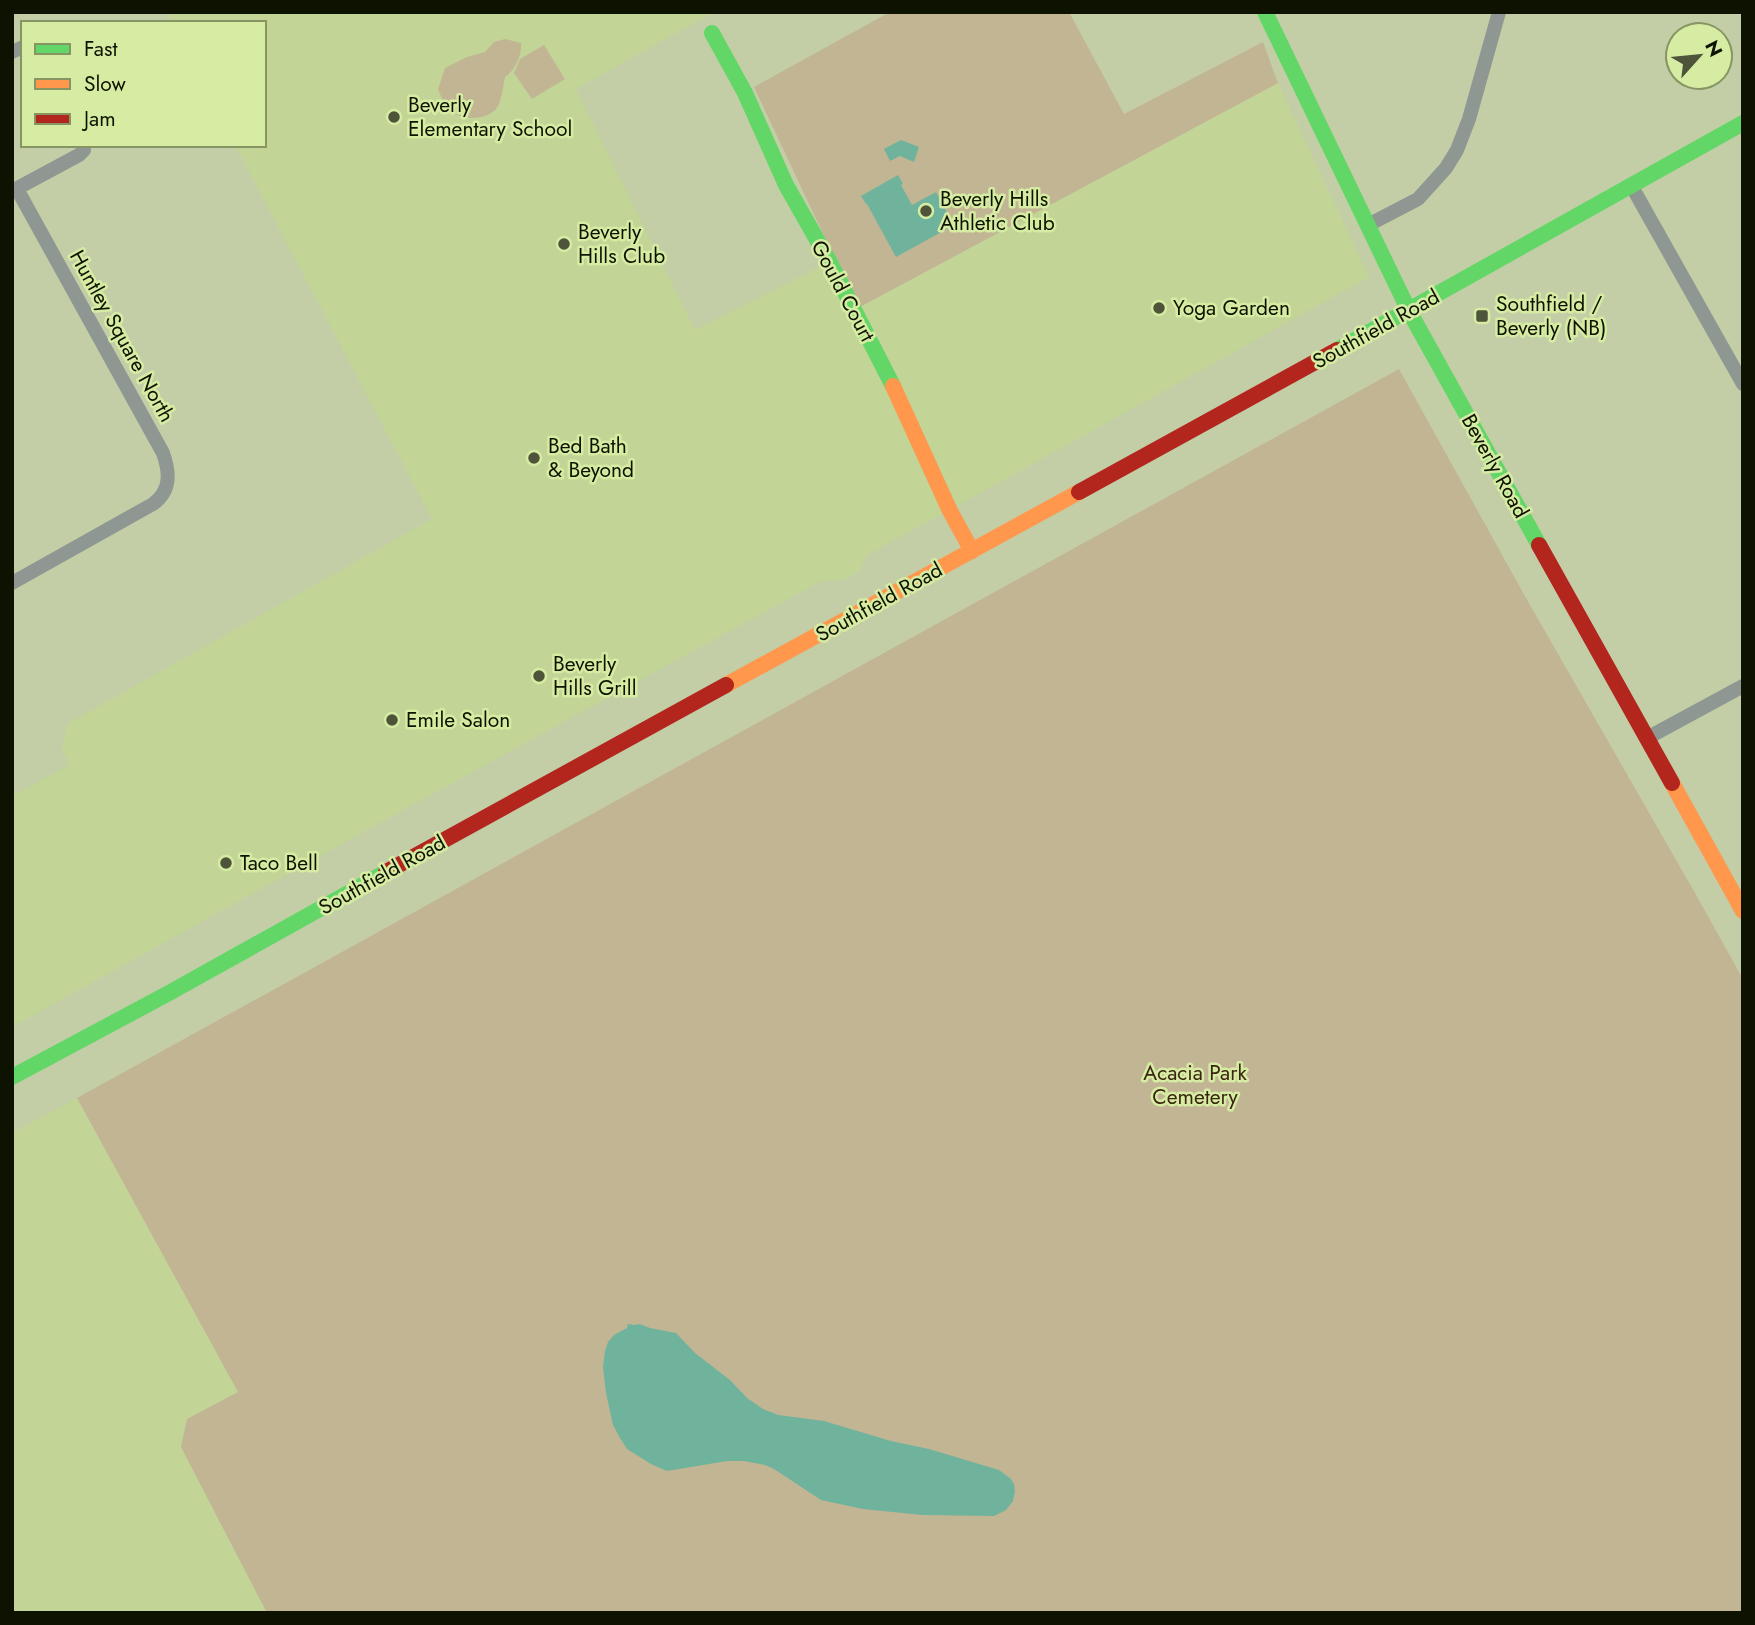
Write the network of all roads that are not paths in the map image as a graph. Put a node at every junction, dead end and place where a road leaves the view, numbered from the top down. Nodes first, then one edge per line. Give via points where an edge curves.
1 (1265, 12) edge
2 (1499, 12) edge
3 (712, 33) dead end
4 (1743, 123) edge
5 (84, 147) edge
6 (1631, 185) junction
7 (15, 190) edge
8 (1367, 225) junction
9 (1409, 311) junction
10 (1743, 384) edge
11 (972, 551) junction
12 (12, 583) edge
13 (1743, 686) edge
14 (1647, 738) junction
15 (1743, 911) edge
16 (12, 1077) edge

1 - 8 main road, Beverly Road
2 - 8 street via 1469,119 1452,159 1418,199
3 - 11 main road, Gould Court
4 - 6 main road, Southfield Road
5 - 7 street via 79,155
6 - 9 main road, Southfield Road
6 - 10 street
7 - 12 street, Huntley Square North via 163,453 167,486 153,504
8 - 9 main road, Beverly Road
9 - 11 main road, Southfield Road
9 - 14 main road, Beverly Road
11 - 16 main road, Southfield Road
13 - 14 street
14 - 15 main road, Beverly Road

